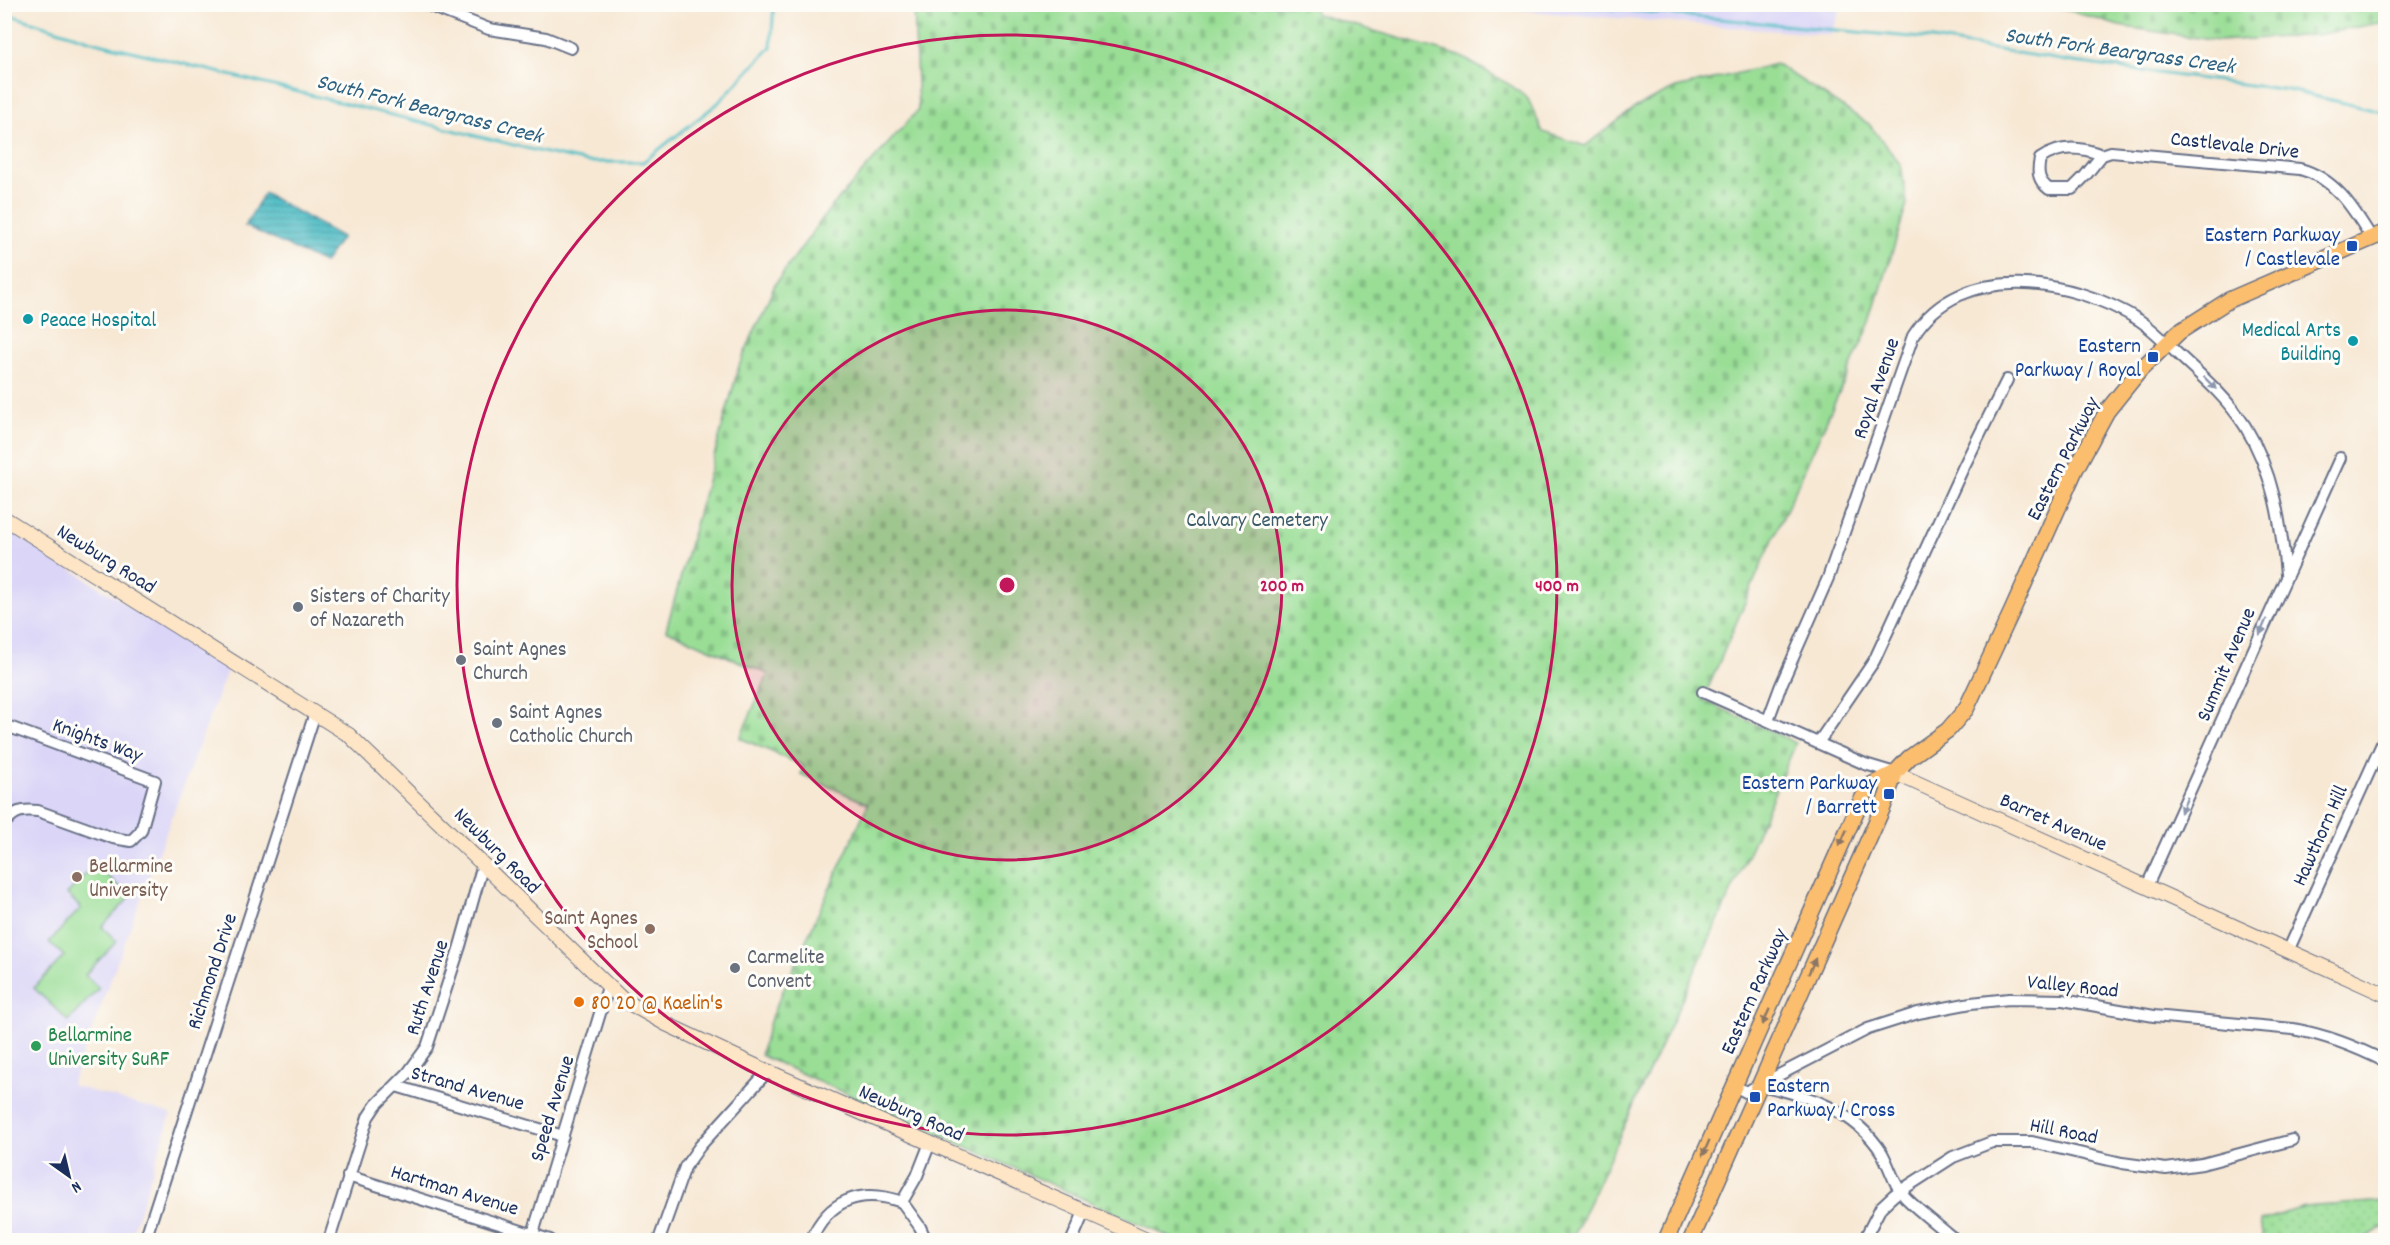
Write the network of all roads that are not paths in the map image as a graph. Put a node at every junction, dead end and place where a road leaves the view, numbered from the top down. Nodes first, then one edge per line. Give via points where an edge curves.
1 (425, 4) edge
2 (571, 48) dead end
3 (2102, 155) junction
4 (2378, 235) edge
5 (2167, 344) junction
6 (2007, 380) dead end
7 (2340, 458) dead end
8 (4, 518) edge
9 (2286, 574) junction
10 (1703, 692) dead end
11 (315, 713) junction
12 (1768, 720) junction
13 (4, 725) edge
14 (2385, 735) edge
15 (1818, 743) junction
16 (1895, 772) junction
17 (4, 824) edge
18 (483, 864) junction
19 (2147, 886) junction
20 (2288, 951) junction
21 (608, 987) junction
22 (2385, 995) edge
23 (2385, 1062) edge
24 (768, 1071) junction
25 (1733, 1085) junction
26 (1760, 1085) junction
27 (396, 1086) junction
28 (563, 1136) junction
29 (2292, 1140) dead end
30 (930, 1143) junction
31 (348, 1176) junction
32 (1900, 1190) junction
33 (902, 1202) junction
34 (1084, 1212) junction
35 (532, 1237) edge
36 (145, 1240) edge
37 (328, 1240) edge
38 (550, 1240) edge
39 (659, 1240) edge
40 (811, 1240) edge
41 (926, 1240) edge
42 (1072, 1240) edge
43 (1149, 1240) edge
44 (1666, 1240) edge
45 (1691, 1240) edge
46 (1864, 1240) edge
47 (1955, 1240) edge

1 - 2 street via 489,29 546,38
3 - 3 street, Castlevale Drive via 2072,189 2049,189 2042,184 2037,170 2040,159 2061,148
3 - 4 street, Castlevale Drive via 2135,154 2308,171 2332,185
4 - 5 main road, Eastern Parkway via 2229,300
5 -> 9 street, Royal Avenue via 2216,388 2253,441 2277,504
5 - 12 street, Royal Avenue via 2122,311 2092,297 2054,288 2006,284 1981,287 1943,302 1928,314 1913,336 1828,578
5 - 16 main road, Eastern Parkway via 2117,397 2090,441 1966,708 1948,730
6 - 15 street via 1874,661
7 - 9 street, Summit Avenue
8 - 11 main road, Newburg Road
9 -> 19 street, Summit Avenue
10 - 12 street, Barret Avenue
11 - 18 main road, Newburg Road via 365,748
11 - 36 street, Richmond Drive
12 - 15 street, Barret Avenue
13 - 17 street, Knights Way via 155,781 141,831 131,841 26,809 16,812
14 - 20 street, Hawthorn Hill
15 - 16 street, Barret Avenue via 1865,764
16 - 19 main road, Barret Avenue
16 -> 25 main road, Eastern Parkway via 1869,786
26 -> 16 main road, Eastern Parkway
18 - 21 main road, Newburg Road
18 - 27 street, Ruth Avenue via 427,1047
19 - 20 main road, Barret Avenue
20 - 22 main road, Barret Avenue
21 - 24 main road, Newburg Road via 651,1017
21 - 28 street, Speed Avenue
23 - 26 street, Valley Road via 2337,1040 2293,1029 2154,1016 2063,1000 2009,999 1918,1013 1868,1029
24 - 30 main road, Newburg Road
24 - 39 street via 686,1167
25 - 26 street, Valley Road via 1746,1092
25 -> 44 main road, Eastern Parkway
26 - 32 street via 1791,1092 1844,1114 1862,1128 1883,1155
26 - 45 main road, Eastern Parkway
27 - 28 street, Strand Avenue
27 - 31 street, Ruth Avenue via 368,1117
28 - 35 street, Speed Avenue
29 - 32 street, Hill Road via 2171,1169 2122,1163 2032,1142 1992,1142 1953,1157
30 - 33 street
30 - 34 main road, Newburg Road
31 - 35 street, Hartman Avenue
31 - 37 street, Ruth Avenue
32 - 46 street, Hill Road via 1881,1207
32 - 47 street
33 - 40 street via 864,1197 840,1203 823,1217
33 - 41 street
34 - 42 street
34 - 43 main road, Newburg Road
35 - 38 street, Hartman Avenue

